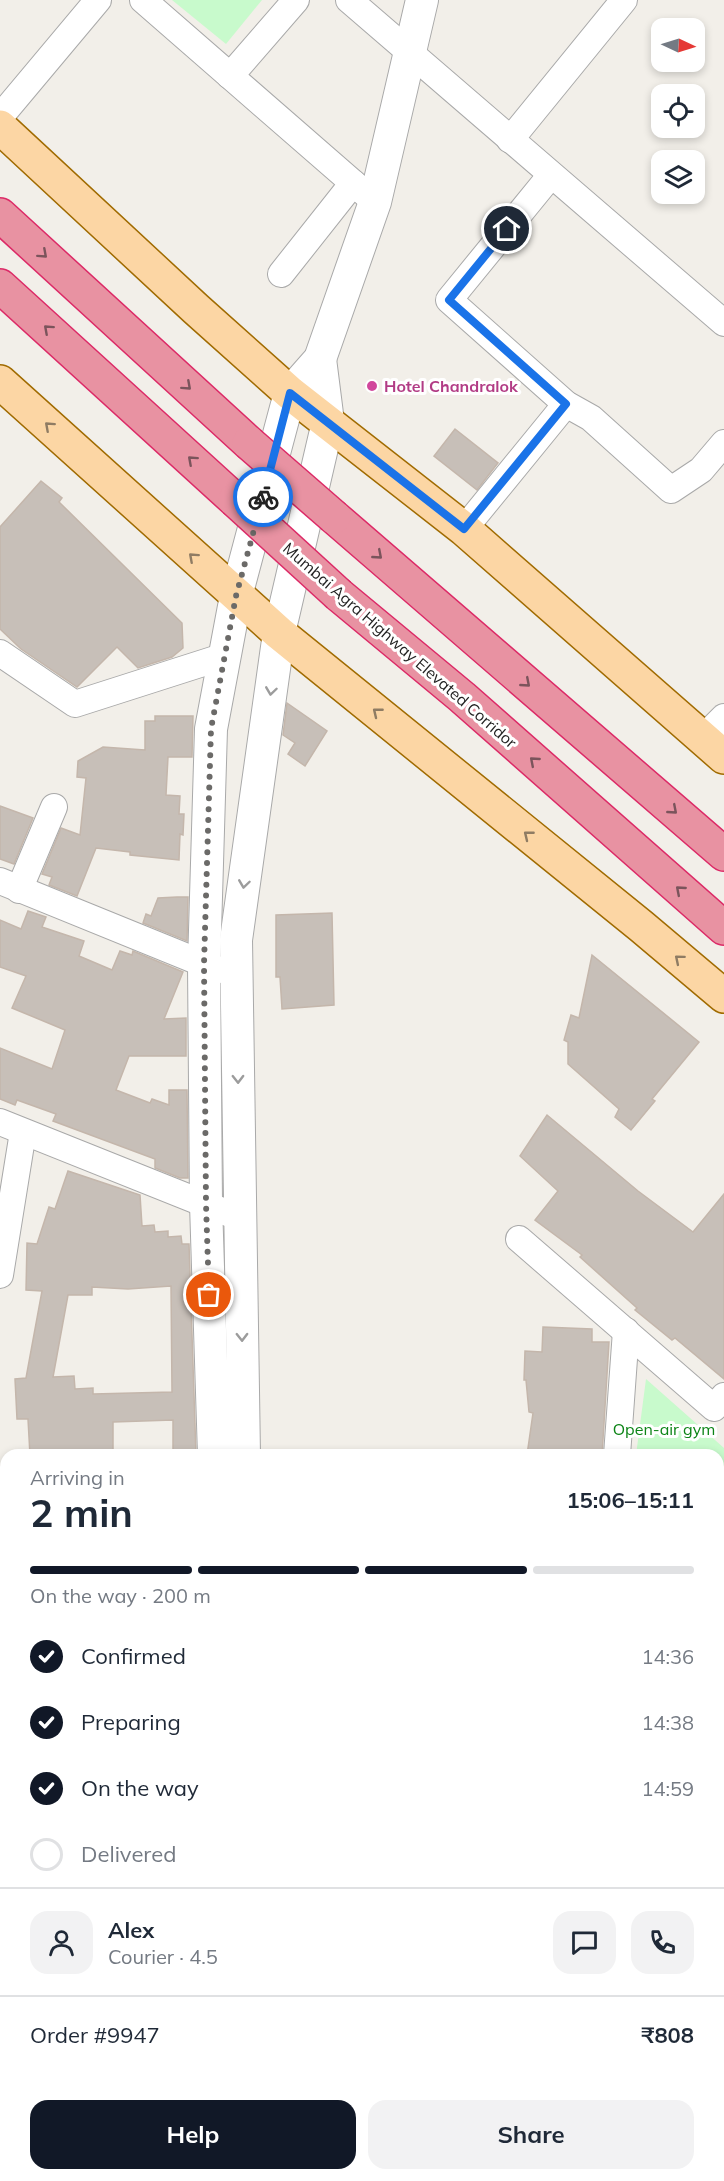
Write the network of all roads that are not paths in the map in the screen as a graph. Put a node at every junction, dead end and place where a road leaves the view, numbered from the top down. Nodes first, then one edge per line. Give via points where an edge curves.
1 (98, 0) edge
2 (142, 0) edge
3 (296, 0) edge
4 (349, 0) edge
5 (422, 0) edge
6 (624, 0) edge
7 (409, 54) junction
8 (230, 76) junction
9 (0, 117) edge
10 (0, 127) edge
11 (510, 140) junction
12 (551, 175) junction
13 (364, 193) junction
14 (0, 215) edge
15 (281, 274) dead end
16 (0, 286) edge
17 (724, 323) edge
18 (320, 359) junction
19 (0, 382) edge
20 (290, 393) junction
21 (566, 404) junction
22 (328, 422) junction
23 (724, 443) edge
24 (464, 529) junction
25 (236, 596) junction
26 (279, 633) junction
27 (0, 653) edge
28 (225, 656) junction
29 (717, 738) edge
30 (54, 807) dead end
31 (724, 854) edge
32 (10, 886) edge
33 (724, 928) edge
34 (204, 964) junction
35 (237, 977) junction
36 (724, 996) edge
37 (12, 1127) edge
38 (206, 1204) junction
39 (240, 1218) junction
40 (519, 1239) dead end
41 (0, 1275) edge
42 (626, 1331) junction
43 (721, 1407) edge
44 (214, 1449) edge
45 (244, 1449) edge
46 (616, 1449) edge

1 - 9 street
2 - 8 street
3 - 8 street
4 - 7 street
5 - 7 street
6 - 11 street
7 - 11 street
7 - 13 street
8 - 13 street
10 - 20 main road
11 - 12 street
12 - 17 street
12 - 21 street via 449,300
13 - 15 street
13 - 18 street
14 -> 31 highway, bridge via 249,443
33 -> 16 highway, Mumbai Agra Highway Elevated Corridor, bridge via 339,594
18 - 20 street
18 - 22 street
25 -> 19 main road
20 - 22 main road
20 - 25 street
21 - 23 street via 591,418 671,490 701,470
21 - 24 street
22 - 24 main road
22 - 26 street
24 - 29 main road
25 - 26 main road
25 - 28 street
26 -> 35 street via 237,940
36 -> 26 main road
27 - 28 street via 75,704
28 - 34 street via 211,729
30 - 32 street
32 - 34 street
34 - 35 street
34 - 38 street
35 -> 39 street
37 - 38 street
37 - 41 street
38 - 39 street
38 - 44 street
39 -> 45 street
40 - 42 street
42 - 43 street
42 - 46 street

